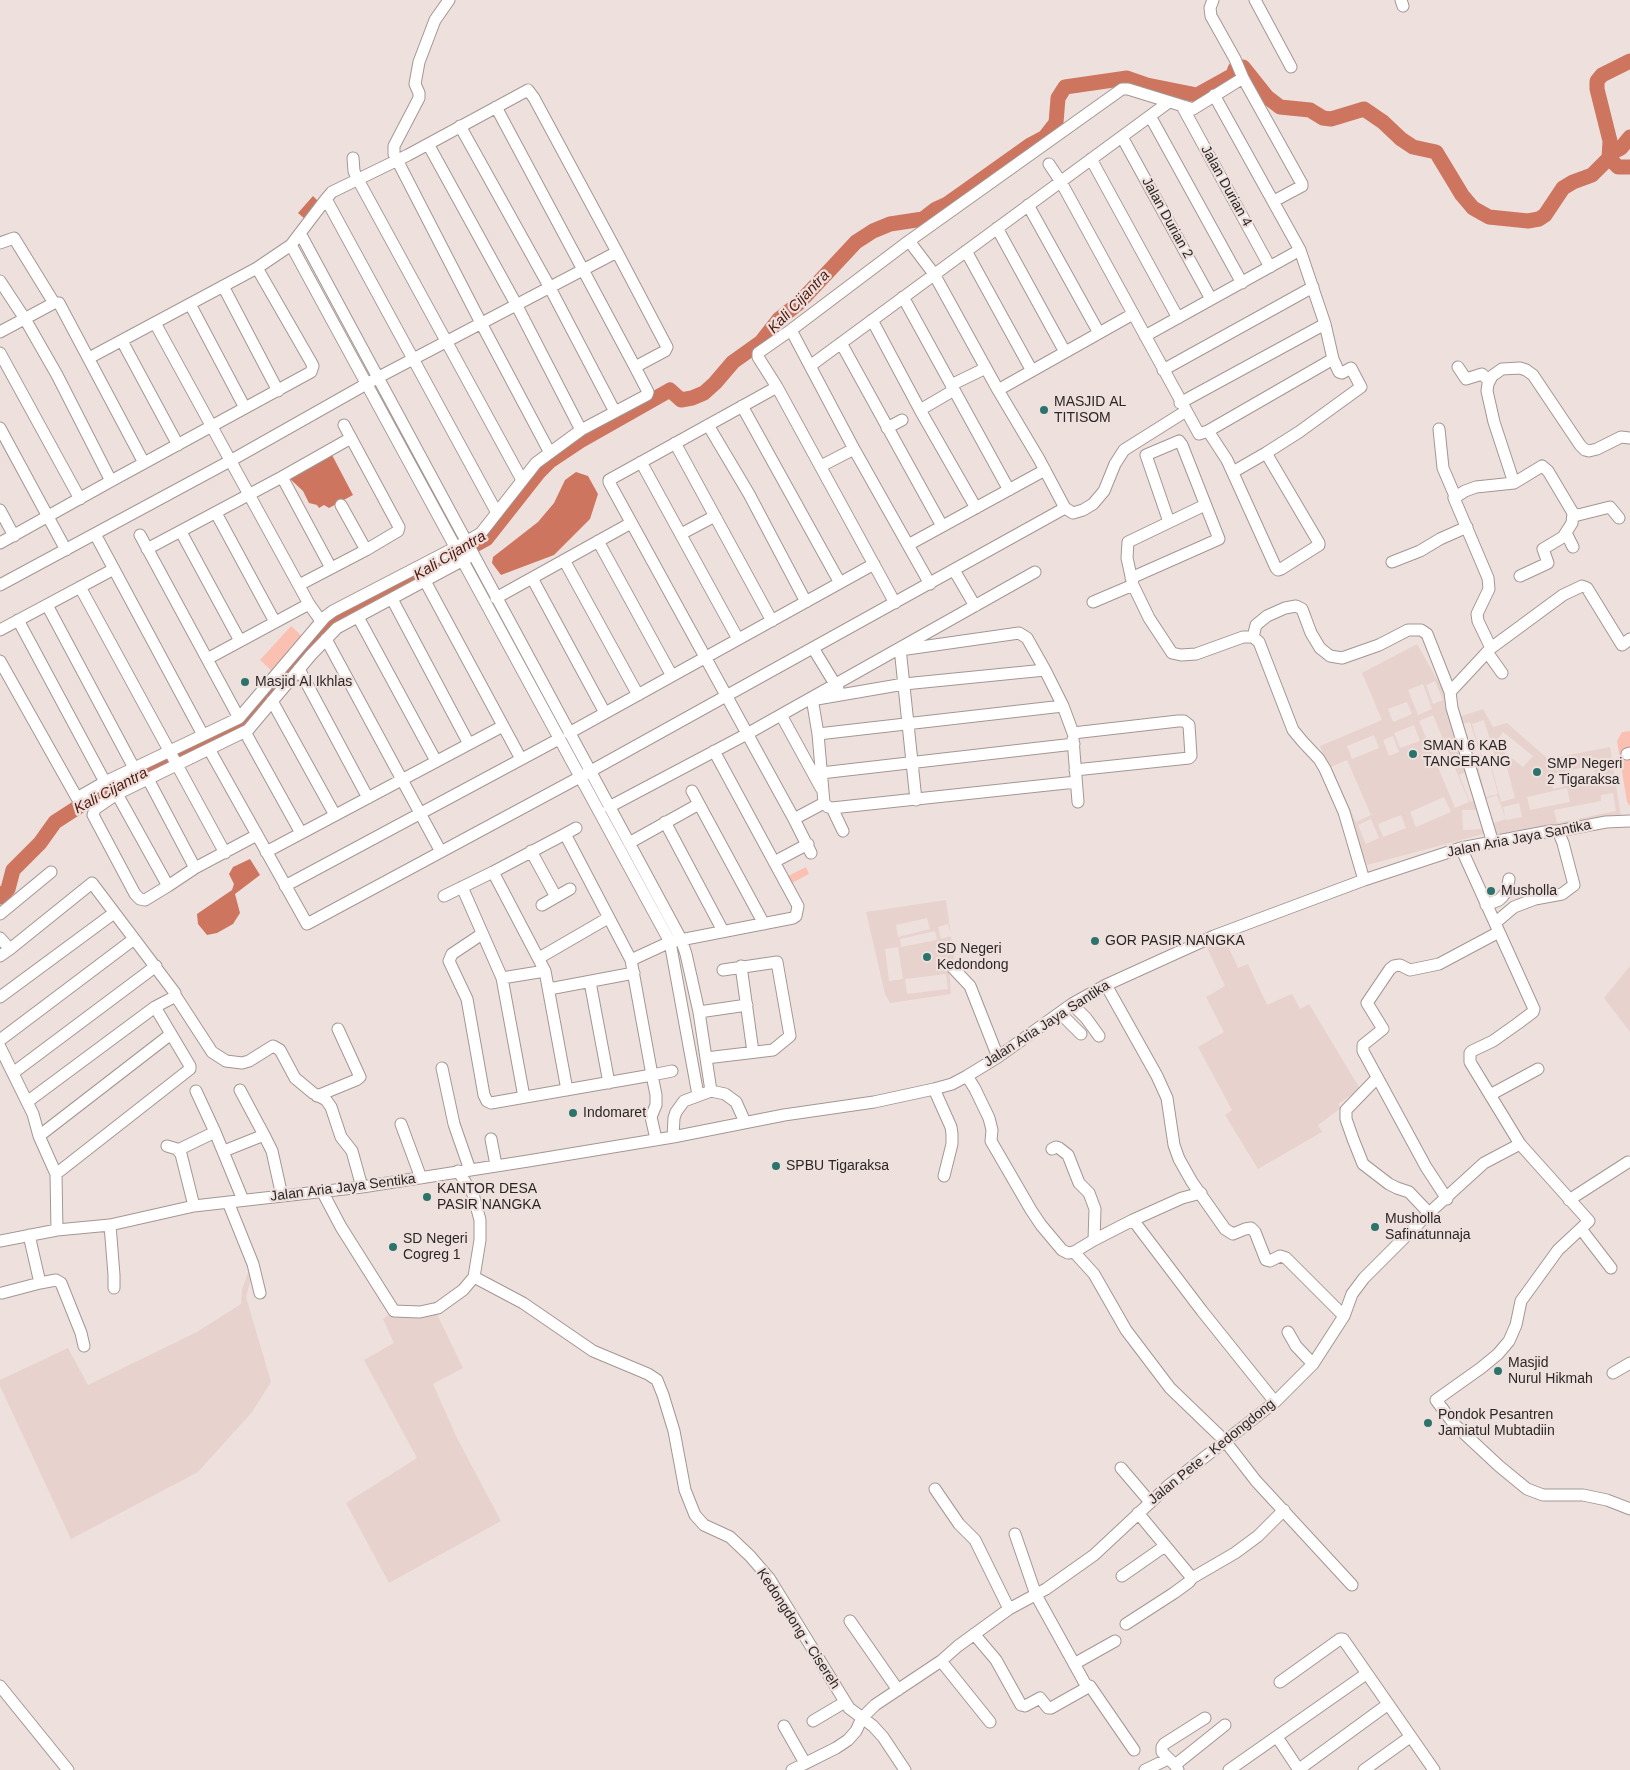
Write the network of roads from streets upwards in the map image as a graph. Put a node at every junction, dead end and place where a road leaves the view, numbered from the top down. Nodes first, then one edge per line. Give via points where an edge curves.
1 (449, 0) edge
2 (1213, 0) edge
3 (1255, 0) edge
4 (1291, 67) dead end
5 (1242, 76) junction
6 (1214, 95) junction
7 (1169, 102) junction
8 (1182, 106) junction
9 (496, 107) junction
10 (1150, 116) junction
11 (460, 126) junction
12 (1122, 137) junction
13 (428, 144) junction
14 (353, 158) dead end
15 (1091, 159) junction
16 (396, 160) junction
17 (1049, 164) dead end
18 (358, 180) junction
19 (1061, 182) junction
20 (326, 199) junction
21 (1274, 201) junction
22 (1028, 205) junction
23 (997, 228) junction
24 (300, 233) junction
25 (910, 241) junction
26 (0, 243) edge
27 (292, 245) junction
28 (1300, 250) junction
29 (966, 251) junction
30 (617, 252) junction
31 (1270, 267) junction
32 (258, 268) junction
33 (584, 269) junction
34 (934, 274) junction
35 (0, 282) edge
36 (1242, 283) junction
37 (223, 286) junction
38 (549, 286) junction
39 (1313, 287) junction
40 (902, 297) junction
41 (1212, 299) junction
42 (54, 303) junction
43 (190, 304) junction
44 (516, 304) junction
45 (1132, 314) junction
46 (1178, 318) junction
47 (24, 319) junction
48 (872, 320) junction
49 (481, 322) junction
50 (156, 323) junction
51 (1325, 324) junction
52 (791, 330) junction
53 (0, 332) edge
54 (1099, 333) junction
55 (1145, 336) junction
56 (122, 341) junction
57 (448, 342) junction
58 (841, 343) junction
59 (1065, 352) junction
60 (0, 353) edge
61 (89, 358) junction
62 (412, 359) junction
63 (1333, 359) junction
64 (810, 366) junction
65 (636, 367) junction
66 (1458, 367) dead end
67 (986, 368) junction
68 (1163, 370) junction
69 (1032, 371) junction
70 (372, 381) junction
71 (1489, 381) junction
72 (777, 387) junction
73 (950, 389) junction
74 (278, 390) junction
75 (998, 390) junction
76 (742, 406) junction
77 (1183, 407) junction
78 (246, 408) junction
79 (920, 410) junction
80 (615, 412) junction
81 (902, 420) dead end
82 (344, 425) dead end
83 (708, 425) junction
84 (212, 426) junction
85 (0, 428) edge
86 (887, 428) junction
87 (1439, 429) dead end
88 (582, 430) junction
89 (1208, 431) junction
90 (351, 438) junction
91 (1630, 438) edge
92 (675, 443) junction
93 (178, 445) junction
94 (854, 449) junction
95 (550, 453) junction
96 (1266, 453) junction
97 (230, 461) junction
98 (641, 462) junction
99 (144, 463) junction
100 (821, 466) junction
101 (1045, 470) junction
102 (1233, 472) junction
103 (282, 477) junction
104 (522, 480) junction
105 (111, 481) junction
106 (1514, 483) junction
107 (1009, 490) junction
108 (249, 495) junction
109 (1455, 496) junction
110 (80, 499) junction
111 (342, 504) dead end
112 (1205, 505) junction
113 (976, 508) junction
114 (1065, 508) junction
115 (0, 510) edge
116 (216, 513) junction
117 (496, 513) junction
118 (1573, 513) junction
119 (715, 516) junction
120 (49, 517) junction
121 (1619, 518) dead end
122 (1169, 522) junction
123 (632, 523) junction
124 (942, 526) junction
125 (1467, 527) junction
126 (181, 532) junction
127 (1566, 533) junction
128 (95, 534) junction
129 (681, 534) junction
130 (140, 535) dead end
131 (14, 536) junction
132 (598, 542) junction
133 (0, 544) edge
134 (908, 545) junction
135 (1573, 547) dead end
136 (147, 549) junction
137 (66, 550) junction
138 (366, 550) junction
139 (464, 551) junction
140 (564, 560) junction
141 (1392, 562) dead end
142 (874, 564) junction
143 (331, 568) junction
144 (114, 569) junction
145 (954, 570) junction
146 (1035, 572) dead end
147 (1520, 576) dead end
148 (532, 578) junction
149 (425, 581) junction
150 (1132, 581) junction
151 (840, 583) junction
152 (930, 584) junction
153 (0, 585) edge
154 (299, 585) junction
155 (80, 587) junction
156 (496, 598) junction
157 (392, 599) junction
158 (806, 602) junction
159 (1093, 602) dead end
160 (895, 603) junction
161 (309, 604) junction
162 (47, 605) junction
163 (975, 606) junction
164 (358, 617) junction
165 (18, 620) junction
166 (321, 621) junction
167 (772, 621) junction
168 (275, 622) junction
169 (0, 630) edge
170 (1253, 637) junction
171 (326, 639) junction
172 (738, 639) junction
173 (1630, 639) edge
174 (240, 641) junction
175 (813, 648) junction
176 (900, 649) junction
177 (1489, 650) junction
178 (706, 658) junction
179 (207, 659) junction
180 (0, 661) edge
181 (299, 670) junction
182 (1046, 670) junction
183 (1502, 673) dead end
184 (672, 676) junction
185 (904, 684) junction
186 (838, 690) junction
187 (1450, 692) junction
188 (638, 695) junction
189 (727, 696) junction
190 (813, 699) junction
191 (272, 701) junction
192 (1063, 706) junction
193 (605, 713) junction
194 (781, 715) junction
195 (239, 718) junction
196 (908, 724) junction
197 (503, 726) junction
198 (244, 732) junction
199 (747, 734) junction
200 (818, 734) junction
201 (203, 735) junction
202 (564, 736) junction
203 (1073, 738) junction
204 (469, 744) junction
205 (209, 748) junction
206 (714, 751) junction
207 (173, 758) junction
208 (521, 760) junction
209 (436, 762) junction
210 (912, 762) junction
211 (134, 768) junction
212 (1075, 770) junction
213 (821, 772) junction
214 (585, 774) junction
215 (148, 779) junction
216 (402, 780) junction
217 (105, 782) junction
218 (1076, 782) junction
219 (692, 791) dead end
220 (117, 794) junction
221 (368, 798) junction
222 (916, 800) junction
223 (826, 801) junction
224 (1078, 802) dead end
225 (699, 804) junction
226 (610, 807) junction
227 (420, 813) junction
228 (335, 815) junction
229 (794, 819) junction
230 (1630, 821) edge
231 (665, 822) junction
232 (576, 828) dead end
233 (843, 831) dead end
234 (1558, 831) junction
235 (301, 833) junction
236 (565, 834) junction
237 (257, 835) junction
238 (629, 843) junction
239 (1493, 843) junction
240 (1461, 848) junction
241 (531, 851) junction
242 (266, 852) junction
243 (441, 852) junction
244 (225, 853) junction
245 (774, 862) junction
246 (195, 868) junction
247 (51, 872) dead end
248 (493, 872) junction
249 (1508, 879) dead end
250 (1364, 880) junction
251 (168, 886) junction
252 (285, 886) junction
253 (462, 887) junction
254 (570, 889) dead end
255 (444, 896) dead end
256 (556, 897) junction
257 (542, 905) dead end
258 (1486, 905) junction
259 (114, 913) junction
260 (0, 914) edge
261 (608, 918) junction
262 (764, 924) junction
263 (1497, 928) junction
264 (723, 931) junction
265 (482, 934) junction
266 (0, 938) edge
267 (134, 939) junction
268 (675, 940) junction
269 (5, 953) edge
270 (539, 958) junction
271 (631, 960) junction
272 (156, 966) junction
273 (741, 966) junction
274 (953, 968) dead end
275 (723, 970) dead end
276 (544, 971) junction
277 (634, 973) junction
278 (502, 978) junction
279 (590, 982) junction
280 (1106, 985) junction
281 (549, 989) junction
282 (175, 995) junction
283 (0, 997) edge
284 (1072, 1004) junction
285 (747, 1006) junction
286 (155, 1007) junction
287 (698, 1012) junction
288 (1060, 1013) junction
289 (338, 1029) dead end
290 (171, 1034) junction
291 (1080, 1034) dead end
292 (1099, 1036) dead end
293 (0, 1040) edge
294 (0, 1047) edge
295 (754, 1052) junction
296 (998, 1057) junction
297 (706, 1058) junction
298 (442, 1068) dead end
299 (1538, 1069) dead end
300 (672, 1071) dead end
301 (13, 1073) junction
302 (652, 1075) junction
303 (967, 1076) junction
304 (1377, 1078) junction
305 (609, 1082) junction
306 (934, 1088) junction
307 (240, 1090) dead end
308 (567, 1090) junction
309 (196, 1091) dead end
310 (711, 1092) junction
311 (1490, 1094) junction
312 (698, 1095) junction
313 (317, 1096) junction
314 (524, 1097) junction
315 (27, 1102) junction
316 (745, 1122) junction
317 (401, 1124) dead end
318 (215, 1132) junction
319 (264, 1135) junction
320 (39, 1136) junction
321 (673, 1137) junction
322 (491, 1139) dead end
323 (656, 1139) junction
324 (1520, 1144) junction
325 (1052, 1149) dead end
326 (224, 1151) junction
327 (1628, 1162) dead end
328 (496, 1165) junction
329 (470, 1170) junction
330 (458, 1172) junction
331 (56, 1174) junction
332 (944, 1176) dead end
333 (421, 1178) junction
334 (362, 1187) junction
335 (322, 1191) junction
336 (1201, 1192) junction
337 (282, 1196) junction
338 (1446, 1199) junction
339 (242, 1200) junction
340 (1569, 1200) junction
341 (228, 1202) junction
342 (194, 1206) junction
343 (1429, 1213) junction
344 (1133, 1220) junction
345 (110, 1224) junction
346 (1581, 1229) junction
347 (57, 1230) junction
348 (29, 1235) junction
349 (1094, 1240) junction
350 (0, 1241) edge
351 (1074, 1252) junction
352 (1610, 1268) dead end
353 (474, 1277) junction
354 (40, 1283) junction
355 (114, 1288) dead end
356 (2, 1293) dead end
357 (260, 1293) dead end
358 (1344, 1316) junction
359 (1288, 1332) dead end
360 (84, 1346) dead end
361 (1630, 1363) edge
362 (1312, 1364) junction
363 (1613, 1373) dead end
364 (1275, 1402) junction
365 (1225, 1441) junction
366 (1121, 1468) dead end
367 (935, 1489) dead end
368 (1150, 1502) junction
369 (1630, 1509) edge
370 (1284, 1510) junction
371 (1138, 1513) junction
372 (1015, 1534) dead end
373 (1164, 1546) junction
374 (1122, 1576) dead end
375 (1192, 1578) junction
376 (1352, 1585) dead end
377 (1036, 1595) junction
378 (1009, 1609) junction
379 (850, 1621) dead end
380 (1126, 1624) dead end
381 (974, 1634) junction
382 (1115, 1641) dead end
383 (941, 1661) junction
384 (1074, 1664) junction
385 (1366, 1674) junction
386 (1280, 1682) dead end
387 (0, 1686) edge
388 (1087, 1687) junction
389 (898, 1690) junction
390 (845, 1702) junction
391 (1388, 1705) junction
392 (862, 1718) junction
393 (1206, 1718) dead end
394 (813, 1721) dead end
395 (990, 1722) dead end
396 (1225, 1725) dead end
397 (784, 1726) dead end
398 (1410, 1736) junction
399 (1277, 1737) junction
400 (1134, 1750) dead end
401 (1174, 1765) edge
402 (799, 1768) edge
403 (68, 1770) edge
404 (905, 1770) edge
405 (1145, 1770) edge
406 (1229, 1770) edge
407 (1298, 1770) edge
408 (1364, 1770) edge
409 (1433, 1770) edge

1 - 16 street via 432,26 419,62 415,84 419,98 394,146
2 - 5 street via 1211,16
3 - 4 street
5 - 6 street
5 - 21 street via 1302,184
6 - 8 street via 1194,108
6 - 21 street
7 - 8 street
7 - 10 street
7 - 25 street via 1122,90
8 - 31 street, Jalan Durian 4
9 - 11 street
9 - 30 street via 524,91 530,92
9 - 33 street
10 - 12 street
10 - 36 street
11 - 13 street
11 - 38 street
12 - 15 street
12 - 41 street, Jalan Durian 2
13 - 16 street
13 - 44 street
14 - 18 street
15 - 19 street
15 - 46 street
16 - 18 street
16 - 49 street
17 - 19 street
18 - 20 street via 332,192
18 - 57 street
19 - 22 street
19 - 45 street
20 - 24 street
20 - 62 street
21 - 28 street
22 - 23 street
22 - 54 street
23 - 29 street
23 - 59 street
24 - 27 street
24 - 70 street
25 - 34 street
25 - 52 street
26 - 42 street via 14,238
27 - 32 street
27 - 70 street
28 - 31 street
28 - 39 street
29 - 34 street
29 - 69 street
30 - 33 street
30 - 65 street via 667,347
31 - 36 street
32 - 37 street
32 - 74 street via 313,366 308,375
33 - 38 street
33 - 65 street
34 - 40 street
34 - 67 street
35 - 47 street
36 - 41 street
37 - 43 street
37 - 74 street
38 - 44 street
38 - 80 street
39 - 51 street
39 - 68 street
40 - 48 street
40 - 73 street
41 - 46 street
42 - 47 street
42 - 61 street via 59,303
43 - 50 street
43 - 78 street
44 - 49 street
44 - 88 street
45 - 54 street
45 - 55 street
46 - 55 street
47 - 53 street
47 - 105 street via 72,402
48 - 58 street
48 - 79 street
49 - 57 street
49 - 95 street
50 - 56 street
50 - 84 street
51 - 63 street
51 - 77 street
52 - 64 street
52 - 72 street via 758,353
54 - 59 street
55 - 68 street
56 - 61 street
56 - 93 street
57 - 62 street
57 - 104 street
58 - 64 street
58 - 86 street
59 - 69 street
60 - 110 street
61 - 99 street
62 - 70 street
62 - 117 street
63 - 89 street
63 - 96 street via 1340,373 1351,368 1361,388
64 - 94 street
65 - 80 street via 648,394
66 - 71 street via 1466,379 1482,374
67 - 73 street
67 - 75 street
68 - 77 street
69 - 75 street
70 - 97 street
70 - 139 street
71 - 91 street via 1502,369 1526,370 1537,380 1580,446 1589,452 1621,437
71 - 106 street via 1488,403
72 - 76 street
72 - 100 street
73 - 79 street
73 - 107 street
74 - 78 street
75 - 101 street
76 - 83 street
76 - 151 street
77 - 89 street via 1199,434
77 - 114 street via 1124,450 1104,491 1093,504 1073,512
78 - 84 street
79 - 113 street
80 - 88 street
81 - 86 street
82 - 90 street
83 - 92 street
83 - 158 street
84 - 93 street
84 - 97 street
85 - 120 street
86 - 124 street
87 - 109 street via 1443,468
88 - 95 street
89 - 102 street
90 - 103 street
90 - 138 street via 400,527
92 - 98 street
92 - 119 street
93 - 99 street
94 - 100 street
94 - 134 street
95 - 104 street via 536,463
96 - 102 street
96 - 102 street via 1319,543 1281,570 1276,568
97 - 108 street
97 - 128 street
98 - 123 street via 609,480
98 - 129 street
99 - 105 street
100 - 142 street
101 - 107 street
101 - 114 street
103 - 108 street
103 - 143 street
104 - 117 street
105 - 110 street
106 - 109 street via 1476,487
106 - 118 street via 1538,467 1545,467
107 - 113 street
108 - 116 street
108 - 154 street
109 - 125 street
110 - 120 street
111 - 138 street
112 - 122 street
112 - 122 street via 1179,441 1146,454
112 - 150 street via 1218,540
113 - 124 street
114 - 145 street
115 - 131 street
116 - 126 street
116 - 168 street
117 - 139 street
118 - 121 street via 1578,515 1610,507
118 - 127 street
119 - 129 street
119 - 167 street
120 - 131 street
120 - 137 street
122 - 150 street via 1128,542 1126,549
123 - 132 street
123 - 178 street
124 - 134 street
125 - 141 street
125 - 177 street via 1488,578 1489,590 1478,621
126 - 136 street
126 - 174 street
127 - 135 street
127 - 147 street via 1543,549 1548,563
128 - 137 street
128 - 144 street
129 - 172 street
130 - 136 street
131 - 133 street
132 - 140 street
132 - 184 street
134 - 152 street
136 - 179 street
137 - 153 street
138 - 143 street
139 - 149 street
139 - 156 street
139 - 166 street via 333,611
139 - 202 street
140 - 148 street
140 - 188 street
142 - 151 street
142 - 160 street
143 - 154 street
144 - 155 street
144 - 201 street
145 - 152 street
145 - 163 street
146 - 163 street
148 - 156 street
148 - 193 street
149 - 157 street
149 - 197 street
150 - 159 street
150 - 170 street via 1149,618 1172,653 1196,654 1243,637
151 - 158 street
152 - 160 street
154 - 161 street
155 - 162 street
155 - 207 street
156 - 202 street
157 - 164 street
157 - 204 street
158 - 167 street
160 - 175 street
161 - 166 street
161 - 168 street
162 - 165 street
162 - 211 street
163 - 176 street
164 - 171 street via 337,628
164 - 209 street
165 - 169 street
165 - 217 street
166 - 195 street
167 - 172 street
168 - 174 street
170 - 187 street via 1256,625 1267,616 1296,606 1302,609 1320,648 1330,656 1342,658 1408,630 1421,630 1427,634
170 - 250 street via 1259,642 1293,730 1325,769 1344,812
171 - 181 street
171 - 216 street
172 - 178 street
173 - 177 street via 1622,645 1587,588 1582,586 1563,595
174 - 179 street
175 - 186 street
175 - 189 street
176 - 182 street via 1020,632
176 - 185 street
176 - 186 street
177 - 183 street
177 - 187 street
178 - 184 street
178 - 189 street
179 - 195 street
180 - 217 street via 75,797
181 - 191 street
181 - 221 street
182 - 185 street
182 - 192 street
184 - 188 street
185 - 186 street
185 - 196 street
186 - 190 street
187 - 239 street
188 - 193 street
189 - 199 street
189 - 214 street
190 - 194 street
190 - 200 street
191 - 198 street
191 - 228 street
192 - 196 street
192 - 203 street
193 - 202 street
194 - 199 street
194 - 223 street
195 - 201 street
196 - 200 street
196 - 210 street
197 - 204 street
197 - 208 street
198 - 205 street
198 - 235 street
199 - 206 street
199 - 229 street
200 - 213 street
201 - 207 street
202 - 208 street
202 - 214 street
203 - 210 street
203 - 212 street
203 - 212 street via 1184,721 1188,725 1191,756
204 - 209 street
205 - 207 street
205 - 237 street
206 - 226 street
206 - 245 street
207 - 211 street
207 - 215 street
207 - 244 street
208 - 227 street
209 - 216 street
210 - 213 street
210 - 222 street
211 - 217 street
212 - 218 street
213 - 223 street
214 - 226 street
214 - 243 street
214 - 268 street
215 - 220 street
215 - 246 street
216 - 221 street
216 - 227 street
218 - 222 street
218 - 224 street
219 - 225 street
220 - 251 street
220 - 251 street via 95,809 93,815 135,894 145,900
221 - 228 street
222 - 223 street
223 - 229 street
223 - 233 street
225 - 231 street
225 - 262 street
226 - 238 street
227 - 243 street
227 - 252 street
228 - 235 street
229 - 245 street via 809,849
230 - 234 street, Jalan Aria Jaya Santika
231 - 238 street
231 - 264 street
232 - 236 street
234 - 239 street, Jalan Aria Jaya Santika
234 - 263 street via 1574,885 1562,894 1514,907
235 - 242 street
236 - 241 street
236 - 261 street
237 - 242 street
237 - 244 street
238 - 268 street
239 - 240 street, Jalan Aria Jaya Santika
240 - 250 street, Jalan Aria Jaya Santika
240 - 258 street
241 - 248 street
241 - 256 street
242 - 252 street
243 - 252 street via 307,924
244 - 246 street
245 - 262 street via 798,908 793,918
246 - 251 street
247 - 260 street
248 - 253 street
248 - 270 street
249 - 258 street via 1504,896
250 - 280 street, Jalan Aria Jaya Santika via 1214,936
253 - 255 street
253 - 265 street
254 - 256 street
256 - 257 street
258 - 263 street
259 - 267 street
259 - 269 street via 92,883
259 - 283 street
261 - 270 street
261 - 271 street
262 - 264 street
263 - 304 street via 1439,964 1410,970 1400,965 1390,969 1367,1003 1383,1026 1382,1031 1362,1047
263 - 311 street via 1534,1009 1493,1041 1470,1053 1470,1062
264 - 268 street
265 - 278 street
265 - 314 street via 452,954 449,961 467,998 487,1101
266 - 269 street
267 - 272 street
267 - 293 street
268 - 271 street
268 - 287 street via 686,954
268 - 312 street
270 - 276 street
271 - 277 street
272 - 282 street
272 - 301 street
273 - 275 street
273 - 285 street
273 - 295 street via 778,962 790,1034 773,1050
274 - 296 street via 970,986
276 - 278 street
276 - 281 street
277 - 279 street
277 - 302 street
278 - 314 street
279 - 281 street
279 - 305 street
280 - 284 street, Jalan Aria Jaya Santika
280 - 336 street via 1157,1076 1167,1098 1176,1150
281 - 308 street
282 - 286 street
282 - 313 street via 212,1052 226,1061 242,1062 274,1046 280,1050 295,1078
284 - 288 street, Jalan Aria Jaya Santika
284 - 292 street
285 - 287 street
285 - 295 street
286 - 290 street
286 - 315 street
287 - 297 street
288 - 291 street
288 - 296 street, Jalan Aria Jaya Santika
289 - 313 street via 360,1077
290 - 320 street
290 - 331 street via 190,1070
294 - 301 street
295 - 297 street
296 - 303 street, Jalan Aria Jaya Santika
297 - 310 street
298 - 329 street via 454,1124
299 - 311 street
300 - 302 street
301 - 315 street
302 - 305 street
302 - 323 street via 656,1105 651,1117
303 - 306 street, Jalan Aria Jaya Santika
303 - 351 street via 988,1118 991,1141 1031,1210 1062,1250
304 - 338 street
304 - 343 street via 1346,1110 1353,1139 1363,1164 1389,1184 1409,1192
305 - 308 street
306 - 316 street, Jalan Aria Jaya Santika via 874,1102
306 - 332 street via 952,1134
307 - 319 street
308 - 314 street
309 - 318 street
310 - 312 street
310 - 316 street via 725,1094 736,1102
311 - 324 street
312 - 321 street via 684,1101 676,1112
313 - 334 street via 331,1107 340,1137 352,1151
315 - 320 street
316 - 321 street, Jalan Aria Jaya Sentika
317 - 333 street
318 - 326 street
318 - 342 street via 173,1148 181,1154
319 - 326 street
319 - 337 street via 272,1151
320 - 331 street
321 - 323 street, Jalan Aria Jaya Sentika
322 - 328 street
323 - 328 street, Jalan Aria Jaya Sentika
324 - 338 street, Jalan Pete - Kedongdong via 1484,1163
324 - 340 street
325 - 349 street via 1059,1148 1068,1155 1079,1183 1089,1193 1095,1209
326 - 339 street
327 - 340 street
328 - 329 street, Jalan Aria Jaya Sentika
329 - 330 street, Jalan Aria Jaya Sentika
330 - 333 street, Jalan Aria Jaya Sentika
330 - 353 street via 473,1194 480,1220
331 - 347 street
333 - 334 street, Jalan Aria Jaya Sentika
334 - 335 street, Jalan Aria Jaya Sentika
335 - 337 street, Jalan Aria Jaya Sentika
335 - 353 street via 394,1311 420,1312 438,1308 463,1290
336 - 344 street
336 - 358 street via 1227,1232 1233,1234 1251,1228 1266,1260 1280,1256 1286,1258
337 - 339 street, Jalan Aria Jaya Sentika
338 - 343 street, Jalan Pete - Kedongdong
339 - 341 street, Jalan Aria Jaya Sentika
340 - 346 street via 1589,1221
341 - 342 street, Jalan Aria Jaya Sentika
341 - 357 street via 253,1264
342 - 345 street, Jalan Aria Jaya Sentika
343 - 358 street, Jalan Pete - Kedongdong via 1357,1286
344 - 349 street
344 - 364 street
345 - 347 street, Jalan Aria Jaya Sentika
345 - 355 street
346 - 352 street
346 - 369 street via 1558,1250 1521,1301 1516,1325 1498,1354 1436,1400 1454,1424 1527,1489 1543,1495 1582,1495
347 - 348 street, Jalan Aria Jaya Sentika
348 - 350 street, Jalan Aria Jaya Sentika
348 - 354 street
349 - 351 street
351 - 365 street via 1094,1274 1126,1330 1170,1388
353 - 390 street, Kedongdong - Cisereh via 522,1303 593,1351 657,1380 674,1432 684,1490 695,1515 704,1525 730,1537 770,1578
354 - 356 street
354 - 360 street via 56,1280 61,1283
358 - 362 street, Jalan Pete - Kedongdong
359 - 362 street
361 - 363 street
362 - 364 street, Jalan Pete - Kedongdong
364 - 365 street, Jalan Pete - Kedongdong
365 - 368 street, Jalan Pete - Kedongdong
365 - 370 street
366 - 368 street
367 - 378 street via 959,1524 976,1540
368 - 371 street, Jalan Pete - Kedongdong
370 - 375 street via 1258,1536
370 - 376 street
371 - 373 street
371 - 377 street, Jalan Pete - Kedongdong via 1094,1555
372 - 377 street
373 - 374 street
373 - 375 street
375 - 380 street
377 - 378 street, Jalan Pete - Kedongdong
377 - 384 street
378 - 381 street, Jalan Pete - Kedongdong
379 - 389 street
381 - 383 street, Jalan Pete - Kedongdong
381 - 388 street via 996,1660 1023,1706 1040,1698 1051,1708
382 - 384 street
383 - 389 street, Jalan Pete - Kedongdong
383 - 395 street
384 - 388 street
385 - 386 street via 1341,1638
385 - 391 street
385 - 399 street
387 - 403 street
388 - 400 street via 1093,1688
389 - 392 street, Jalan Pete - Kedongdong via 874,1705
390 - 392 street, Kedongdong - Cisereh
390 - 394 street
391 - 398 street
391 - 407 street
392 - 402 street via 848,1740
392 - 404 street, Kedongdong - Cisereh via 883,1737
393 - 401 street via 1164,1744 1162,1752
396 - 401 street
397 - 402 street
398 - 408 street
398 - 409 street
399 - 406 street
399 - 407 street
401 - 405 street

